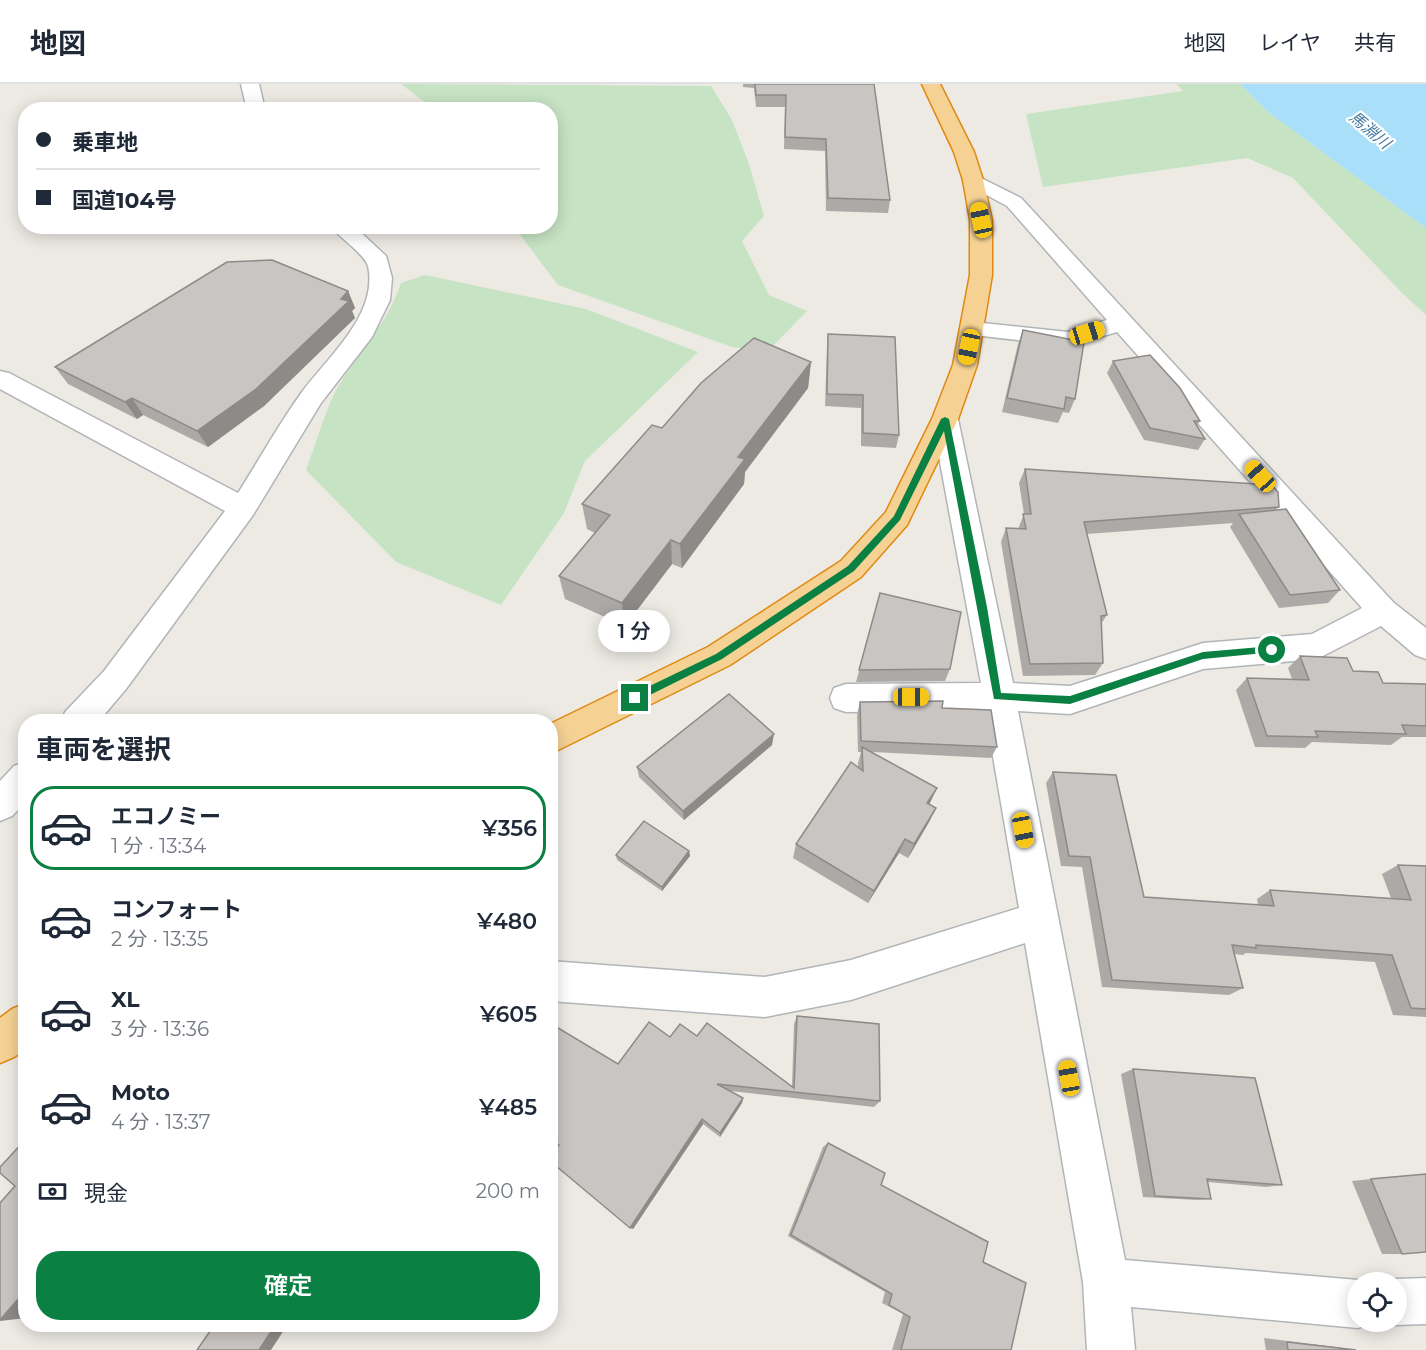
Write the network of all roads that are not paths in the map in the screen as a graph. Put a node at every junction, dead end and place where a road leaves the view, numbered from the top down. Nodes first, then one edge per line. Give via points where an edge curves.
1 (250, 84) edge
2 (931, 84) edge
3 (254, 102) edge
4 (973, 180) junction
5 (349, 234) edge
6 (1122, 323) junction
7 (973, 329) junction
8 (0, 379) edge
9 (945, 419) junction
10 (243, 508) junction
11 (1383, 611) junction
12 (1426, 646) edge
13 (997, 696) junction
14 (846, 698) dead end
15 (83, 714) edge
16 (558, 736) edge
17 (18, 786) edge
18 (0, 805) edge
19 (1040, 920) junction
20 (558, 982) edge
21 (18, 1029) edge
22 (0, 1043) edge
23 (1106, 1282) junction
24 (1426, 1301) edge
25 (1407, 1302) edge
26 (1347, 1303) edge
27 (1111, 1350) edge

1 - 3 street
2 - 4 highway
4 - 6 street via 1014,202
4 - 7 highway via 981,220 981,275
5 - 10 street via 378,261 378,300 360,337 311,398
6 - 7 street via 1069,339
6 - 11 street
7 - 9 highway via 965,365
8 - 10 street
9 - 13 street
9 - 16 highway via 897,518 851,569 719,656
10 - 15 street via 115,680
11 - 12 street
11 - 13 street via 1317,646 1203,656 1070,700
13 - 14 street
13 - 19 street
17 - 18 street
19 - 20 street via 851,980 765,997
19 - 23 street
21 - 22 highway
23 - 26 street
23 - 27 street
24 - 25 street

